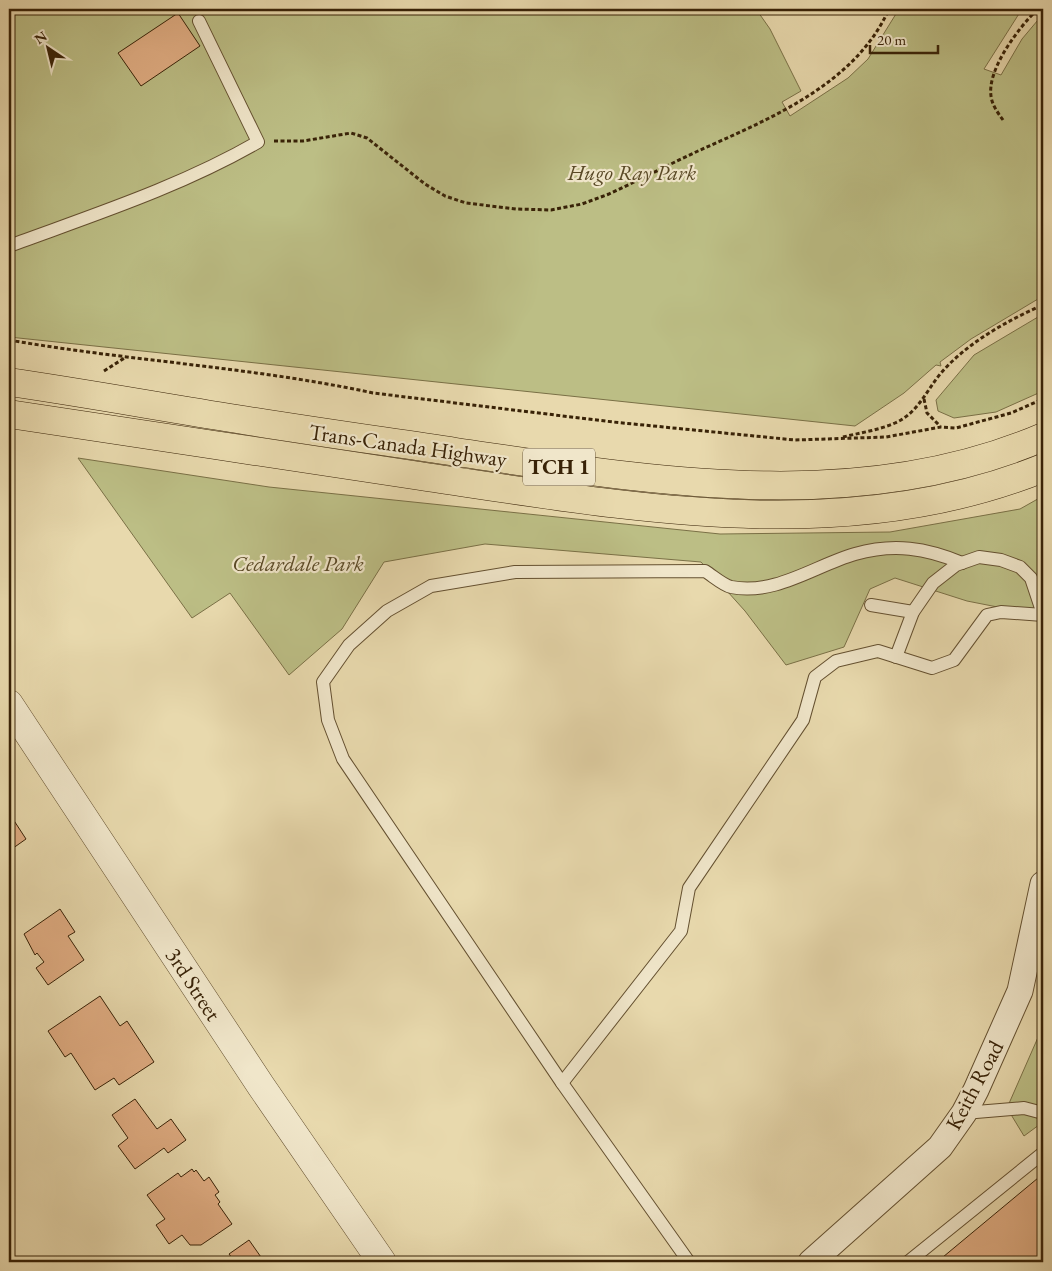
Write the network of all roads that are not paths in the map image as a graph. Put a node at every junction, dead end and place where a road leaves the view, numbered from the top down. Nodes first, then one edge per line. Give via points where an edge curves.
1 (199, 21) dead end
2 (9, 246) edge
3 (9, 382) edge
4 (9, 414) edge
5 (1043, 437) edge
6 (1043, 468) edge
7 (962, 563) junction
8 (870, 605) dead end
9 (913, 612) junction
10 (1043, 615) edge
11 (896, 657) junction
12 (13, 719) edge
13 (1043, 884) edge
14 (562, 1082) junction
15 (964, 1113) junction
16 (1043, 1113) edge
17 (1043, 1153) edge
18 (382, 1262) edge
19 (689, 1262) edge
20 (812, 1262) edge
21 (908, 1262) edge

1 - 2 lane via 258,142 227,159 126,202
3 - 5 highway, Trans-Canada Highway / TCH 1 via 518,461 665,480 728,484 854,483 916,474 973,461
4 - 6 highway, Trans-Canada Highway / TCH 1 via 577,498 727,513 794,515 856,512 922,503 981,489
7 - 9 lane via 932,584
7 - 10 lane via 979,557 1020,567 1031,578
7 - 14 lane via 933,551 894,547 856,554 794,578 758,587 730,587 706,571 515,572 431,586 387,611 348,646 323,682 328,720 343,759
8 - 9 lane
9 - 11 lane
10 - 11 lane via 1001,612 987,615 954,660 932,668
11 - 14 lane via 878,651 836,661 815,677 804,720 689,888 681,931
12 - 18 street, 3rd Street
13 - 15 street, Keith Road via 1020,991
14 - 19 lane
15 - 16 lane via 1024,1108
15 - 20 street, Keith Road via 940,1147
17 - 21 lane

